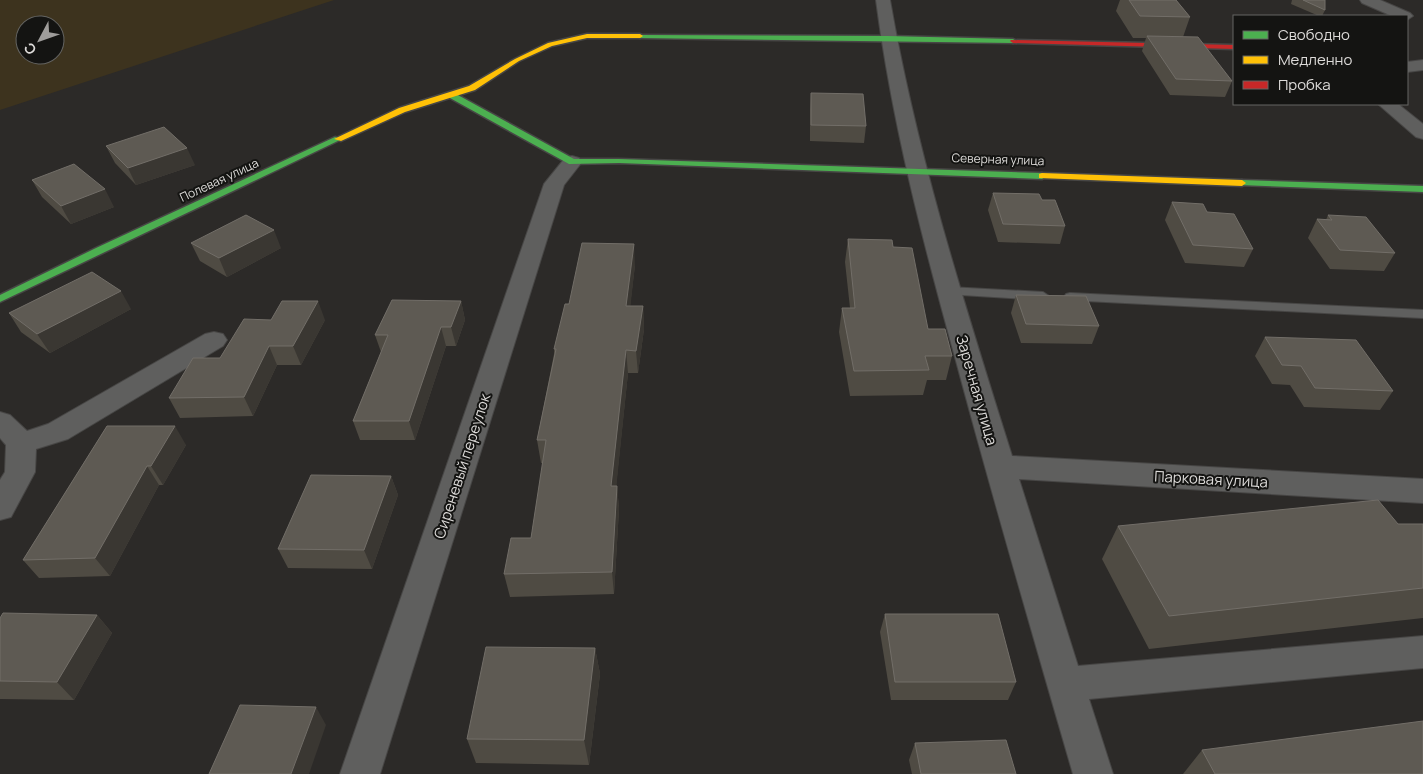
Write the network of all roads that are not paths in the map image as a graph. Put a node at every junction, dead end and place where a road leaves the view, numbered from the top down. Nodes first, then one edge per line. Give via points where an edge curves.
1 (883, 0) edge
2 (1367, 0) edge
3 (1401, 15) edge
4 (1408, 18) edge
5 (1423, 24) edge
6 (888, 38) junction
7 (1233, 47) edge
8 (1423, 64) edge
9 (1408, 67) edge
10 (453, 96) junction
11 (1387, 105) edge
12 (1423, 133) edge
13 (572, 162) junction
14 (916, 170) junction
15 (1423, 189) edge
16 (949, 291) junction
17 (0, 299) edge
18 (1423, 314) edge
19 (214, 340) dead end
20 (0, 422) edge
21 (21, 443) junction
22 (999, 467) junction
23 (1423, 491) edge
24 (0, 508) edge
25 (1423, 652) edge
26 (1066, 684) junction
27 (360, 774) edge
28 (1093, 774) edge

1 - 6 street, Заречная улица
2 - 3 street
4 - 5 street
6 - 7 street, Полевая улица
6 - 10 street, Полевая улица via 566,38 540,47 475,87
6 - 14 street, Заречная улица
8 - 9 street
10 - 13 street
10 - 17 street, Полевая улица via 402,110
11 - 12 street
13 - 14 street, Северная улица
13 - 27 street, Сиреневый переулок via 554,184
14 - 15 street, Северная улица
14 - 16 street, Заречная улица
16 - 18 lane
16 - 22 street, Заречная улица
19 - 21 street via 58,432
20 - 21 street
21 - 24 street via 20,472
22 - 23 street, Парковая улица
22 - 26 street, Заречная улица
25 - 26 street
26 - 28 street, Заречная улица

